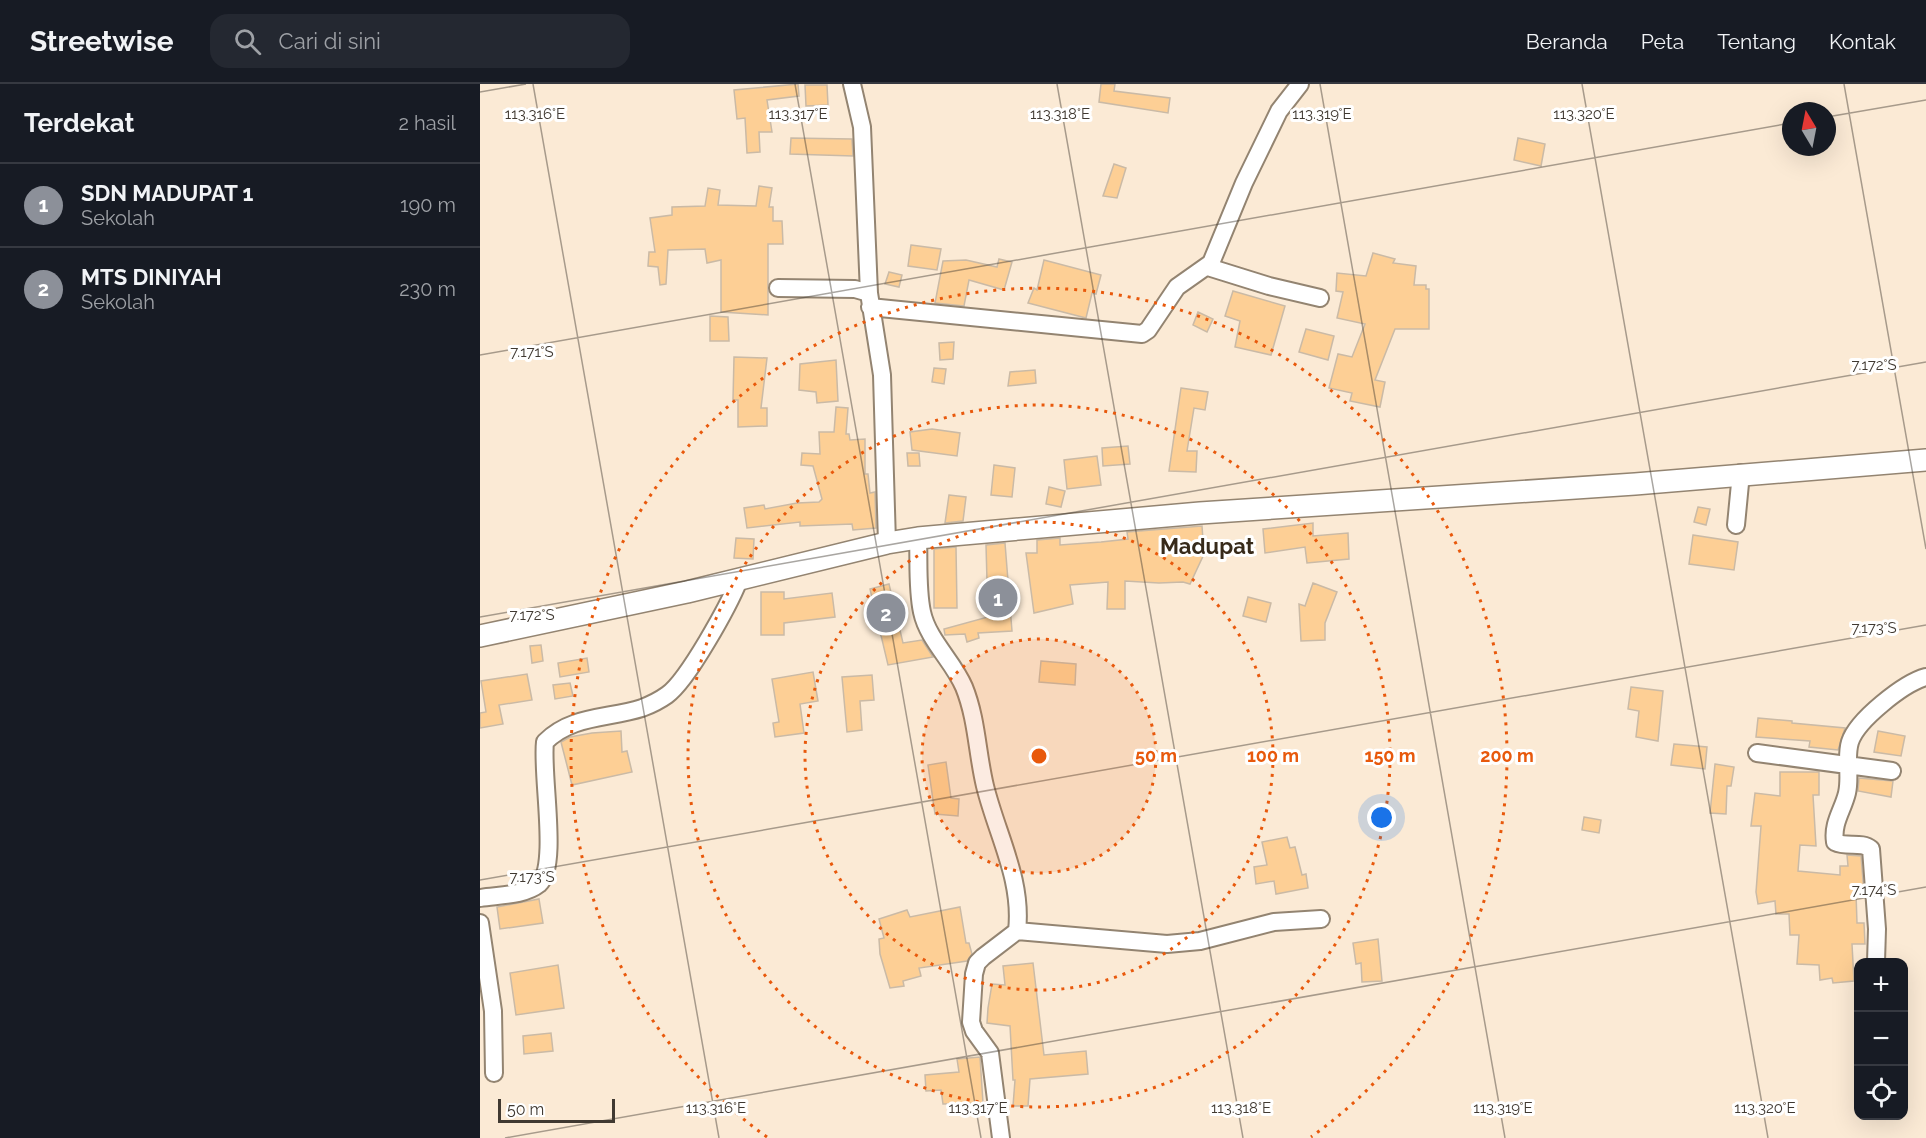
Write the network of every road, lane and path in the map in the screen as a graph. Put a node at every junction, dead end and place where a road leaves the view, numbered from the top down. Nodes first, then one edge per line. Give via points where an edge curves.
1 (852, 84) edge
2 (1300, 84) edge
3 (1208, 267) junction
4 (778, 288) dead end
5 (1320, 298) dead end
6 (869, 300) junction
7 (1926, 460) edge
8 (1741, 473) junction
9 (1736, 525) dead end
10 (918, 538) junction
11 (887, 543) junction
12 (740, 580) junction
13 (480, 636) edge
14 (1926, 677) edge
15 (1757, 753) dead end
16 (1849, 764) junction
17 (1892, 771) dead end
18 (480, 898) edge
19 (1321, 920) dead end
20 (480, 923) edge
21 (1017, 931) junction
22 (1876, 958) edge
23 (494, 1073) dead end
24 (1001, 1138) edge

1 - 6 street via 862,127
2 - 3 street via 1279,111
3 - 5 street
3 - 6 street via 1178,287 1148,330 1136,335
4 - 6 street via 855,289
6 - 11 street via 882,375
7 - 8 street
8 - 9 street
8 - 10 street
10 - 11 street
10 - 21 street via 922,611 928,629 963,685 972,711 985,786 1015,881
11 - 12 street
12 - 13 street
12 - 18 street via 725,613 682,681 667,695 644,707 566,726 545,742 542,762 550,850 548,871 539,884 526,891
14 - 16 street via 1905,684 1890,695 1856,732 1851,740
15 - 16 street
16 - 17 street
16 - 22 street via 1849,783 1834,835 1835,842 1841,845 1872,849
19 - 21 street via 1274,922 1200,941 1167,944
20 - 23 street via 494,1011
21 - 24 street via 982,957 974,974 971,1022 990,1053

